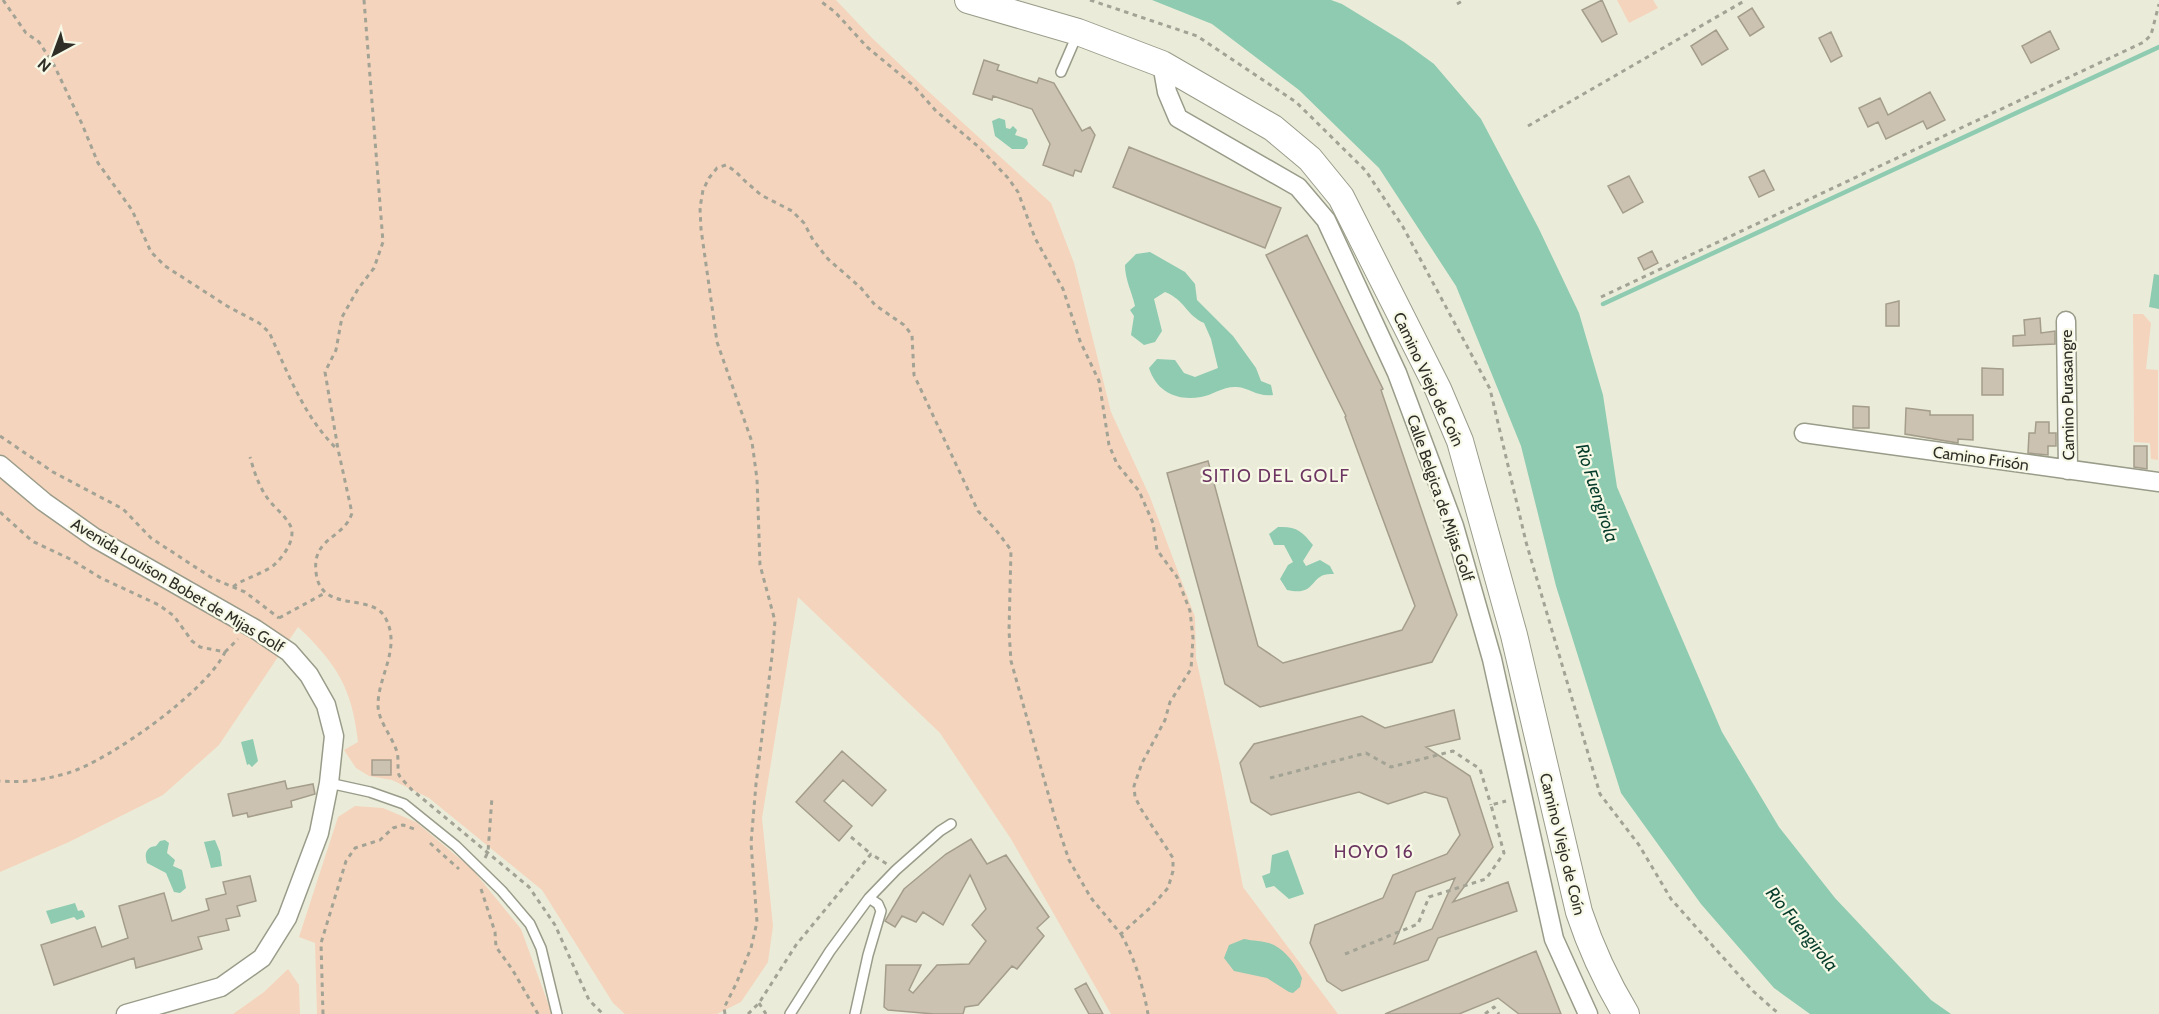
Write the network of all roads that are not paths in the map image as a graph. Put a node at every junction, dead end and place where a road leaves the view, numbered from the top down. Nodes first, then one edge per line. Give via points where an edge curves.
1 (968, 0) edge
2 (1078, 32) junction
3 (1162, 64) junction
4 (1061, 72) dead end
5 (2066, 321) dead end
6 (1804, 433) dead end
7 (0, 465) edge
8 (2068, 470) junction
9 (2159, 482) edge
10 (1502, 650) junction
11 (329, 783) junction
12 (951, 824) dead end
13 (869, 898) junction
14 (126, 1014) edge
15 (557, 1014) edge
16 (790, 1014) edge
17 (855, 1014) edge
18 (1588, 1014) edge
19 (1626, 1014) edge

1 - 2 street, Camino Viejo de Coín
2 - 3 street, Camino Viejo de Coín
2 - 4 lane
3 - 10 street, Calle Belgica de Mijas Golf via 1167,92 1178,118 1298,187 1326,220 1397,372
3 - 10 street, Camino Viejo de Coín via 1274,128 1310,159 1341,197 1438,389 1460,441
5 - 8 street, Camino Purasangre
6 - 8 street, Camino Frisón
7 - 11 street, Avenida Louison Bobet de Mijas Golf via 95,538 255,628 289,652 309,675 326,705 333,736
8 - 9 street, Camino Frisón
10 - 18 street, Calle Belgica de Mijas Golf via 1522,797 1554,939
10 - 19 street, Camino Viejo de Coín via 1522,671 1579,912 1592,951
11 - 14 street, Avenida Louison Bobet de Mijas Golf via 319,833 287,918 262,958 221,987
11 - 15 lane via 404,804 456,846 502,891 530,924
12 - 13 lane
13 - 16 lane
13 - 17 lane via 880,911

